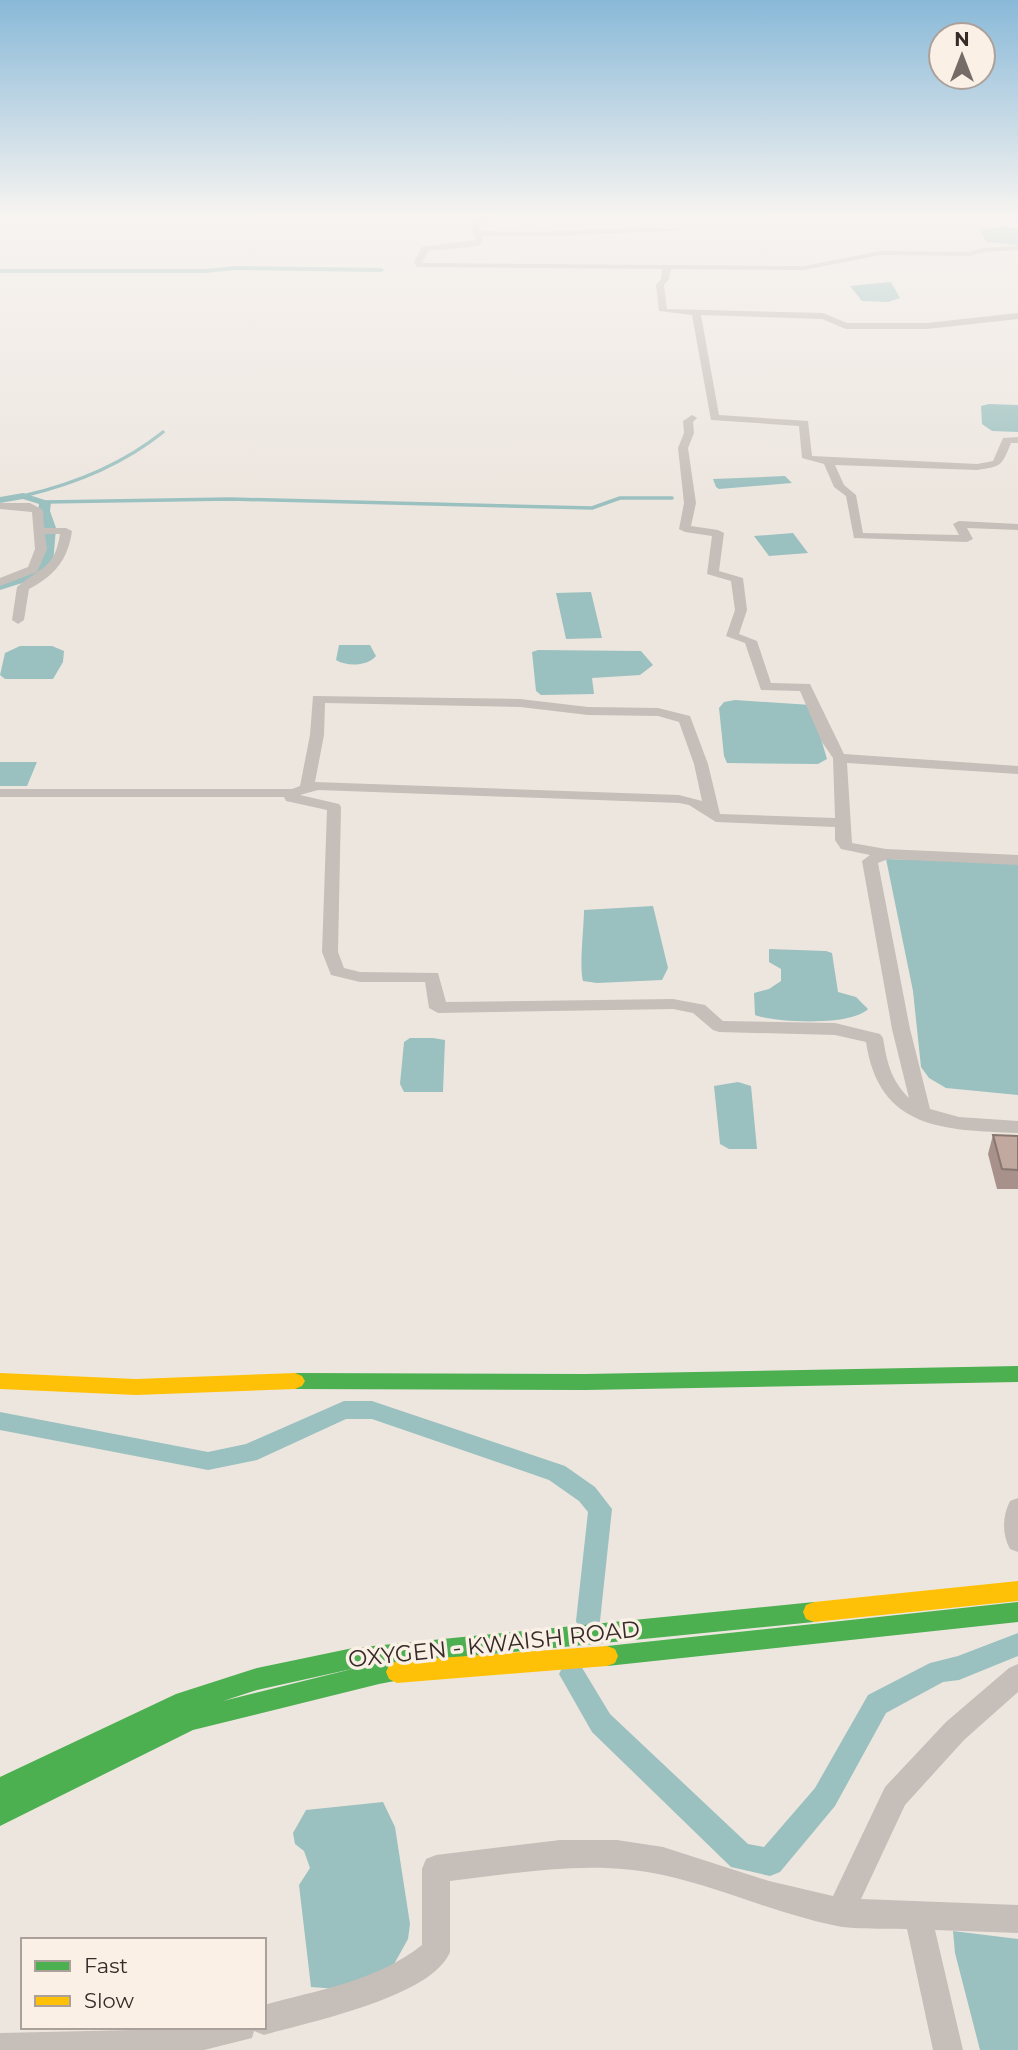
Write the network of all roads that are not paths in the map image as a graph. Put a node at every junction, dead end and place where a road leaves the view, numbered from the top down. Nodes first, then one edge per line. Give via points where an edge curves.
1 (661, 309) edge
2 (696, 312) junction
3 (1018, 316) edge
4 (692, 418) dead end
5 (1018, 440) edge
6 (828, 461) junction
7 (0, 506) edge
8 (1018, 527) edge
9 (40, 531) junction
10 (0, 582) edge
11 (18, 620) dead end
12 (840, 758) junction
13 (1018, 770) edge
14 (300, 790) junction
15 (0, 793) edge
16 (712, 814) junction
17 (842, 823) junction
18 (886, 854) junction
19 (1018, 860) edge
20 (922, 1114) junction
21 (1018, 1127) edge
22 (1018, 1374) edge
23 (0, 1381) edge
24 (1018, 1508) edge
25 (1018, 1542) edge
26 (1018, 1591) edge
27 (1018, 1612) edge
28 (1018, 1676) edge
29 (0, 1789) edge
30 (0, 1814) edge
31 (839, 1912) junction
32 (918, 1916) junction
33 (1018, 1919) edge
34 (266, 2019) edge
35 (223, 2037) edge
36 (0, 2048) edge
37 (948, 2050) edge

1 - 2 street
2 - 3 street via 823,316 846,326 927,326
2 - 6 street via 715,418 804,423 807,458
4 - 12 street via 683,448 690,503 685,529 718,533 712,574 737,578 741,610 732,636 751,642 766,687 805,687
5 - 6 street via 1007,440 996,464 977,467
6 - 8 street via 839,487 851,495 858,536 967,539 959,524
7 - 9 street via 37,510
9 - 10 street via 39,559 33,569
9 - 11 street via 66,531 64,551 57,566 23,587
12 - 13 street
12 - 17 street
14 - 15 street
14 - 16 street via 371,787 679,799
14 - 16 street via 317,735 318,699 520,703 588,711 659,712 685,719
14 - 20 street via 291,797 334,807 330,952 337,971 360,977 432,977 439,1008 673,1004 699,1009 719,1026 835,1029 874,1038 880,1073 895,1095
16 - 17 street via 719,818
17 - 18 street via 846,846
18 - 19 street
18 - 20 street via 870,860 871,873
20 - 21 street via 959,1124
22 - 23 main road via 585,1382 313,1380 136,1387
24 - 25 street
26 - 29 main road, OXYGEN - KWAISH ROAD via 353,1658 257,1679 176,1705
27 - 30 main road, OXYGEN - KWAISH ROAD via 605,1656 380,1674 189,1720
28 - 31 street via 955,1731 895,1796
31 - 32 street
31 - 34 street via 663,1861 617,1854 560,1854 436,1869 436,1952 418,1969 372,1988
32 - 33 street
32 - 37 street
35 - 36 street via 158,2045

